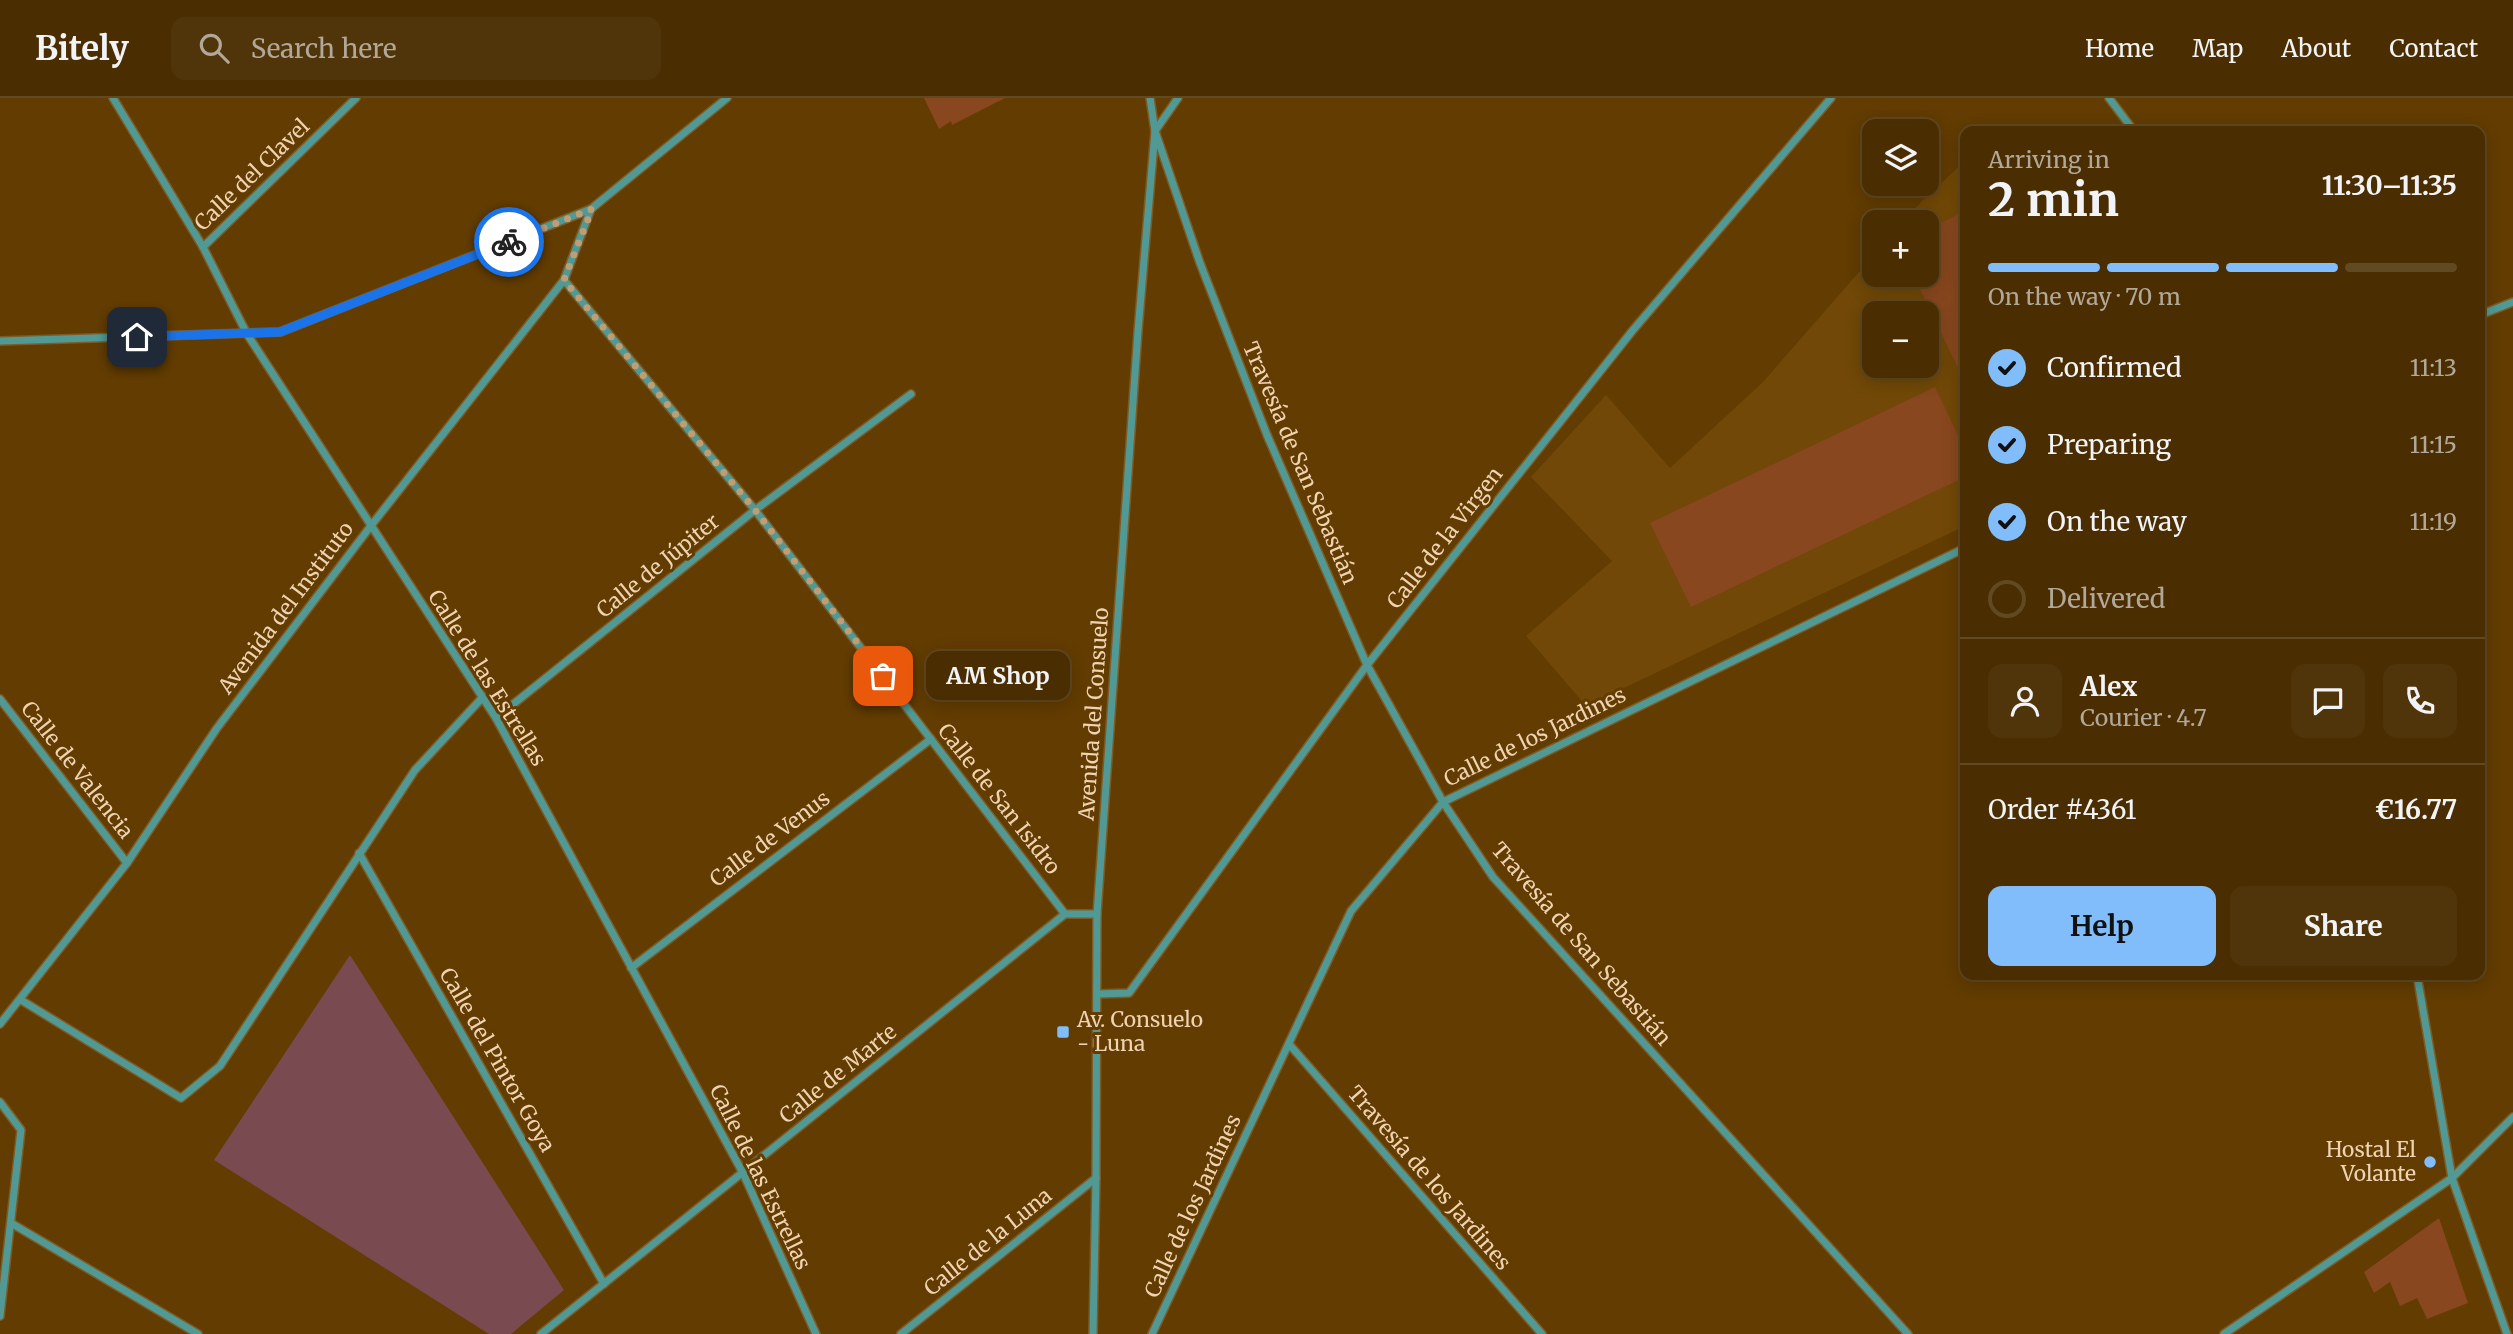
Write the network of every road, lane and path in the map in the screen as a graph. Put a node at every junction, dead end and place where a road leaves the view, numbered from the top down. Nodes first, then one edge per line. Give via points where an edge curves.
1 (113, 98) edge
2 (356, 98) edge
3 (727, 98) edge
4 (1150, 98) edge
5 (1178, 98) edge
6 (1831, 98) edge
7 (2109, 98) edge
8 (2130, 126) edge
9 (1155, 131) junction
10 (592, 209) junction
11 (203, 247) junction
12 (564, 280) junction
13 (2513, 302) edge
14 (2485, 313) edge
15 (247, 334) junction
16 (0, 341) edge
17 (911, 394) dead end
18 (755, 510) junction
19 (370, 527) junction
20 (1960, 550) edge
21 (1367, 665) junction
22 (482, 698) junction
23 (0, 699) edge
24 (496, 718) junction
25 (931, 739) junction
26 (1443, 802) junction
27 (359, 853) junction
28 (127, 863) junction
29 (1065, 914) junction
30 (1097, 914) junction
31 (631, 968) junction
32 (2418, 980) edge
33 (1097, 994) junction
34 (21, 1000) junction
35 (0, 1024) edge
36 (1289, 1044) junction
37 (0, 1102) edge
38 (2513, 1117) edge
39 (743, 1173) junction
40 (1097, 1178) junction
41 (2452, 1178) junction
42 (11, 1223) junction
43 (604, 1284) junction
44 (0, 1316) edge
45 (198, 1334) edge
46 (541, 1334) edge
47 (816, 1334) edge
48 (901, 1334) edge
49 (1093, 1334) edge
50 (1152, 1334) edge
51 (1542, 1334) edge
52 (1908, 1334) edge
53 (2224, 1334) edge
54 (2507, 1334) edge

1 - 11 street, Calle de las Estrellas
2 - 11 street, Calle del Clavel
3 - 10 street
4 - 9 street, Avenida del Consuelo
5 - 9 street
6 - 21 street, Calle de la Virgen via 1633,330
7 - 8 street
9 - 21 street, Travesía de San Sebastián via 1266,435
9 - 30 street, Avenida del Consuelo
10 - 12 street, Avenida del Instituto
10 - 15 street via 280,332
11 - 15 street, Calle de las Estrellas
12 - 18 street, Calle de San Isidro
12 - 19 street, Avenida del Instituto
13 - 14 street
15 - 16 street
15 - 19 street, Calle de las Estrellas
17 - 18 street, Calle de Júpiter
18 - 24 street, Calle de Júpiter
18 - 25 street, Calle de San Isidro
19 - 22 street, Calle de las Estrellas
19 - 28 street, Avenida del Instituto via 217,728
20 - 26 street, Calle de los Jardines
21 - 26 street, Travesía de San Sebastián
21 - 33 street, Calle de la Virgen via 1129,993
22 - 24 street, Calle de las Estrellas
22 - 27 street via 415,770
23 - 28 street, Calle de Valencia
24 - 31 street, Calle de las Estrellas
25 - 29 street, Calle de San Isidro
25 - 31 street, Calle de Venus
26 - 36 street, Calle de los Jardines via 1351,911
26 - 52 street, Travesía de San Sebastián via 1493,877
27 - 34 street via 220,1066 181,1098
27 - 43 street, Calle del Pintor Goya
28 - 34 street, Avenida del Instituto
29 - 30 street
29 - 39 street, Calle de Marte
30 - 33 street, Avenida del Consuelo
31 - 39 street, Calle de las Estrellas
32 - 41 street
33 - 40 street, Avenida del Consuelo
34 - 35 street, Avenida del Instituto
36 - 50 street, Calle de los Jardines
36 - 51 street, Travesía de los Jardines
37 - 42 street via 21,1130
38 - 41 street
39 - 43 street, Calle de Marte
39 - 47 street, Calle de las Estrellas
40 - 48 street, Calle de la Luna
40 - 49 street, Avenida del Consuelo
41 - 53 street
41 - 54 street
42 - 44 street
42 - 45 street
43 - 46 street, Calle de Marte

